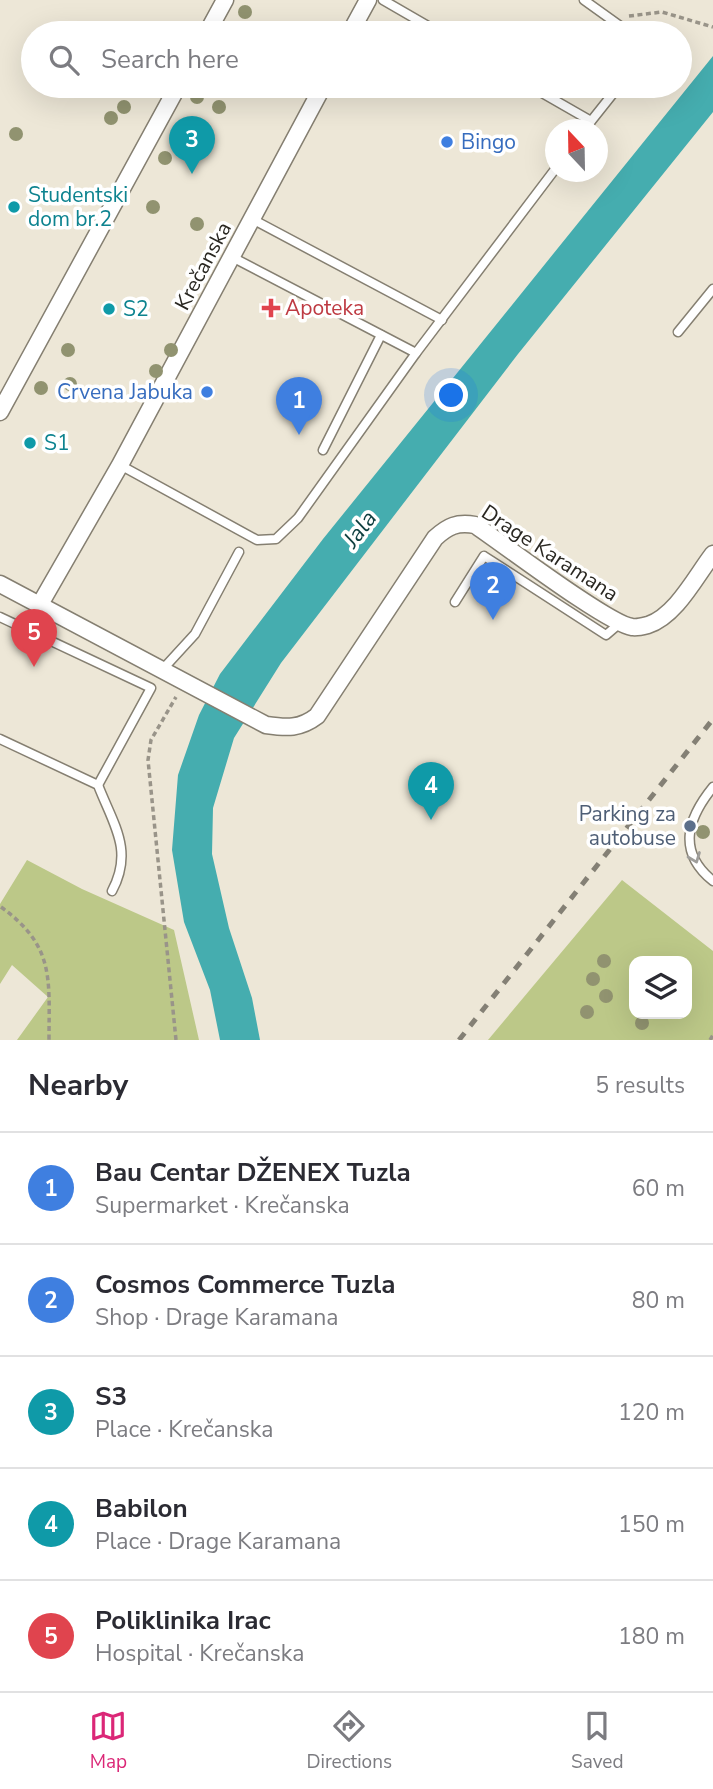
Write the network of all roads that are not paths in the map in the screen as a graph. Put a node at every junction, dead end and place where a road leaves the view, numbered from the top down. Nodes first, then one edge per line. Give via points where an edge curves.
1 (225, 0) edge
2 (368, 0) edge
3 (383, 0) edge
4 (584, 0) edge
5 (214, 21) edge
6 (357, 21) edge
7 (419, 21) edge
8 (613, 21) edge
9 (171, 98) edge
10 (317, 98) edge
11 (551, 98) edge
12 (609, 98) edge
13 (588, 119) edge
14 (593, 119) edge
15 (545, 181) edge
16 (252, 219) junction
17 (232, 257) junction
18 (713, 289) edge
19 (442, 320) junction
20 (678, 332) dead end
21 (381, 335) junction
22 (416, 353) junction
23 (0, 412) edge
24 (323, 450) dead end
25 (120, 465) junction
26 (239, 552) dead end
27 (713, 554) edge
28 (0, 584) edge
29 (455, 603) dead end
30 (39, 606) junction
31 (0, 617) edge
32 (620, 623) junction
33 (162, 670) junction
34 (0, 739) edge
35 (98, 785) junction
36 (713, 787) edge
37 (713, 881) edge
38 (112, 891) dead end

1 - 5 street
2 - 6 street
3 - 7 lane
4 - 8 lane
9 - 23 street
10 - 16 street, Krečanska
11 - 13 lane
12 - 14 lane
15 - 19 lane
16 - 17 street, Krečanska
16 - 19 lane
17 - 21 lane
17 - 25 street, Krečanska
18 - 20 lane
19 - 22 lane
21 - 22 lane
21 - 24 lane
22 - 25 lane via 298,518 276,539 257,540
25 - 30 street, Krečanska
26 - 33 lane via 195,634
27 - 32 street, Drage Karamana via 665,615 634,628
28 - 30 street
29 - 32 lane via 484,556 606,635
30 - 33 street
31 - 35 lane via 151,688
32 - 33 street, Drage Karamana via 475,524 461,522 447,526 435,538 317,716 305,725 266,725
34 - 35 lane
35 - 38 lane via 122,842 121,873
36 -> 37 lane via 699,804 689,830 696,862

